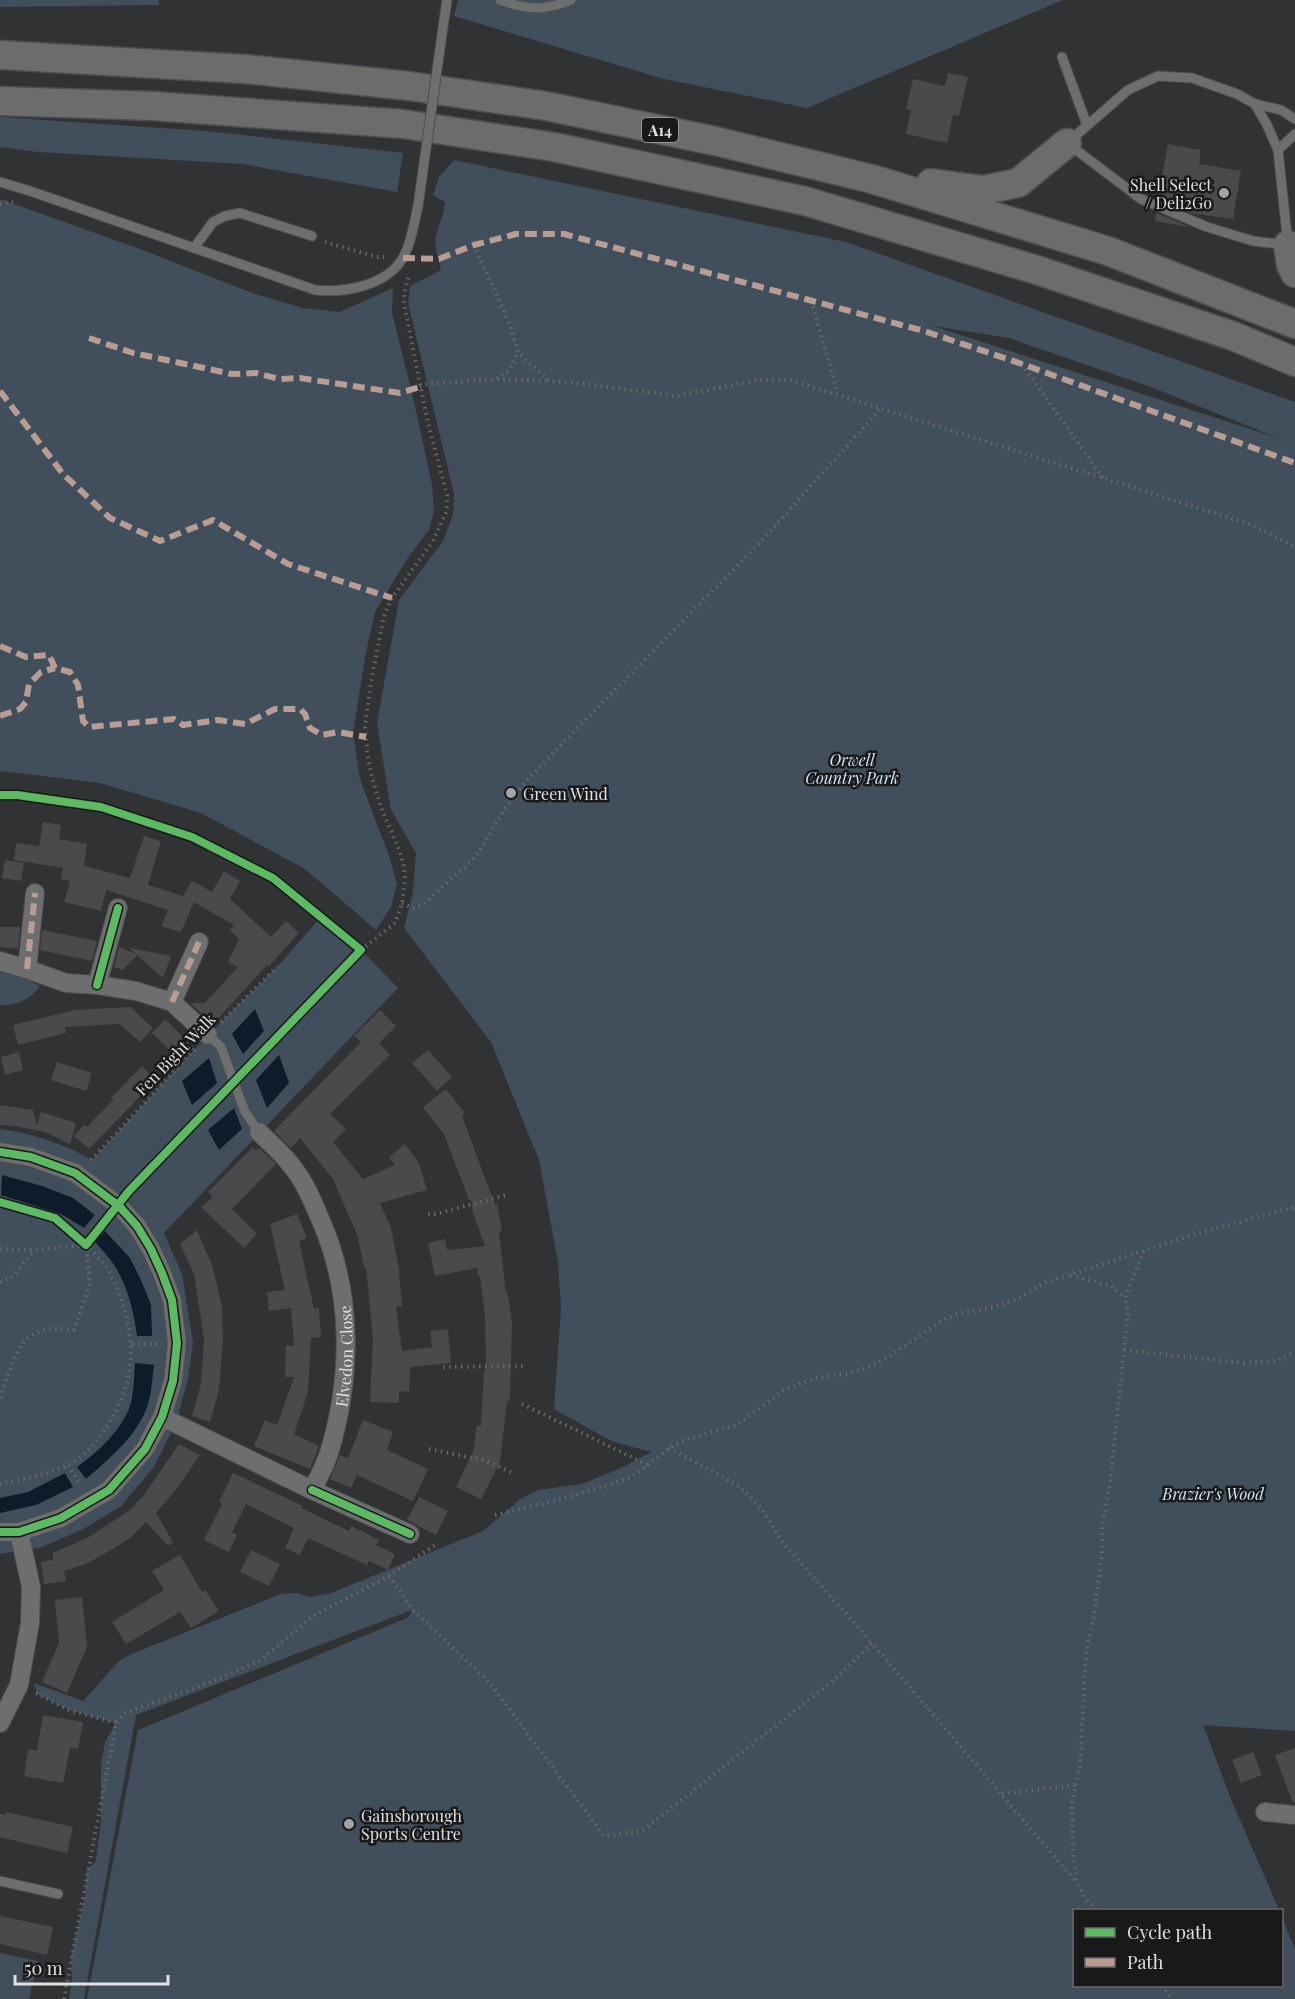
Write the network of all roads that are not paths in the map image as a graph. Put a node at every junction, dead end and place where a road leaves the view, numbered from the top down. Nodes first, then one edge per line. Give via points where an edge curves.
1 (447, 0) edge
2 (500, 0) edge
3 (571, 0) edge
4 (0, 55) edge
5 (1062, 57) dead end
6 (0, 101) edge
7 (1255, 104) junction
8 (1295, 119) edge
9 (1077, 134) junction
10 (1295, 134) edge
11 (1278, 150) junction
12 (872, 179) junction
13 (0, 182) edge
14 (1290, 213) edge
15 (312, 236) road end
16 (1288, 245) junction
17 (194, 248) junction
18 (1295, 273) edge
19 (1295, 324) edge
20 (1295, 362) edge
21 (35, 893) dead end
22 (118, 908) dead end
23 (199, 942) dead end
24 (0, 961) edge
25 (27, 969) junction
26 (97, 984) junction
27 (172, 1002) junction
28 (208, 1035) joint
29 (259, 1132) joint
30 (0, 1152) edge
31 (162, 1417) junction
32 (312, 1490) junction
33 (0, 1532) edge
34 (19, 1532) junction
35 (410, 1534) dead end
36 (0, 1723) edge
37 (1265, 1812) dead end
38 (1295, 1815) edge
39 (0, 1881) edge
40 (58, 1894) dead end

1 - 17 lane, bridge via 418,207 411,238 394,268 356,289 315,290
2 - 3 lane via 537,9
4 - 12 highway, A14 via 246,69 409,86 546,106
5 - 9 lane
6 - 20 highway, A14 via 154,106 403,124 554,147 806,201 1048,273 1233,336
7 - 8 lane via 1281,110
7 - 9 lane via 1192,78 1158,76 1128,90
7 - 11 lane
9 - 12 highway, A14 via 1018,183 983,190
9 - 16 lane via 1141,199 1216,230 1253,241
10 - 11 lane
11 - 14 lane
12 - 19 highway, A14 via 1108,251
13 - 17 lane
14 - 16 lane
15 - 17 lane via 240,213 213,222
16 - 18 highway
21 - 25 street
22 - 26 street
23 - 27 street
24 - 25 street
25 - 26 street via 66,983
26 - 27 street
27 - 28 street
28 - 29 lane via 221,1047 245,1112
29 - 32 street, Elvedon Close via 291,1165 310,1195 338,1268 343,1295 346,1320 341,1403 328,1454
30 - 31 street via 31,1157 75,1173 119,1206 137,1226 162,1273 176,1336 173,1381
31 - 32 street
31 - 34 street via 145,1449 109,1490 61,1518
32 - 35 street
33 - 34 street
34 - 36 street via 30,1587 30,1623 20,1684
37 - 38 street
39 - 40 lane

